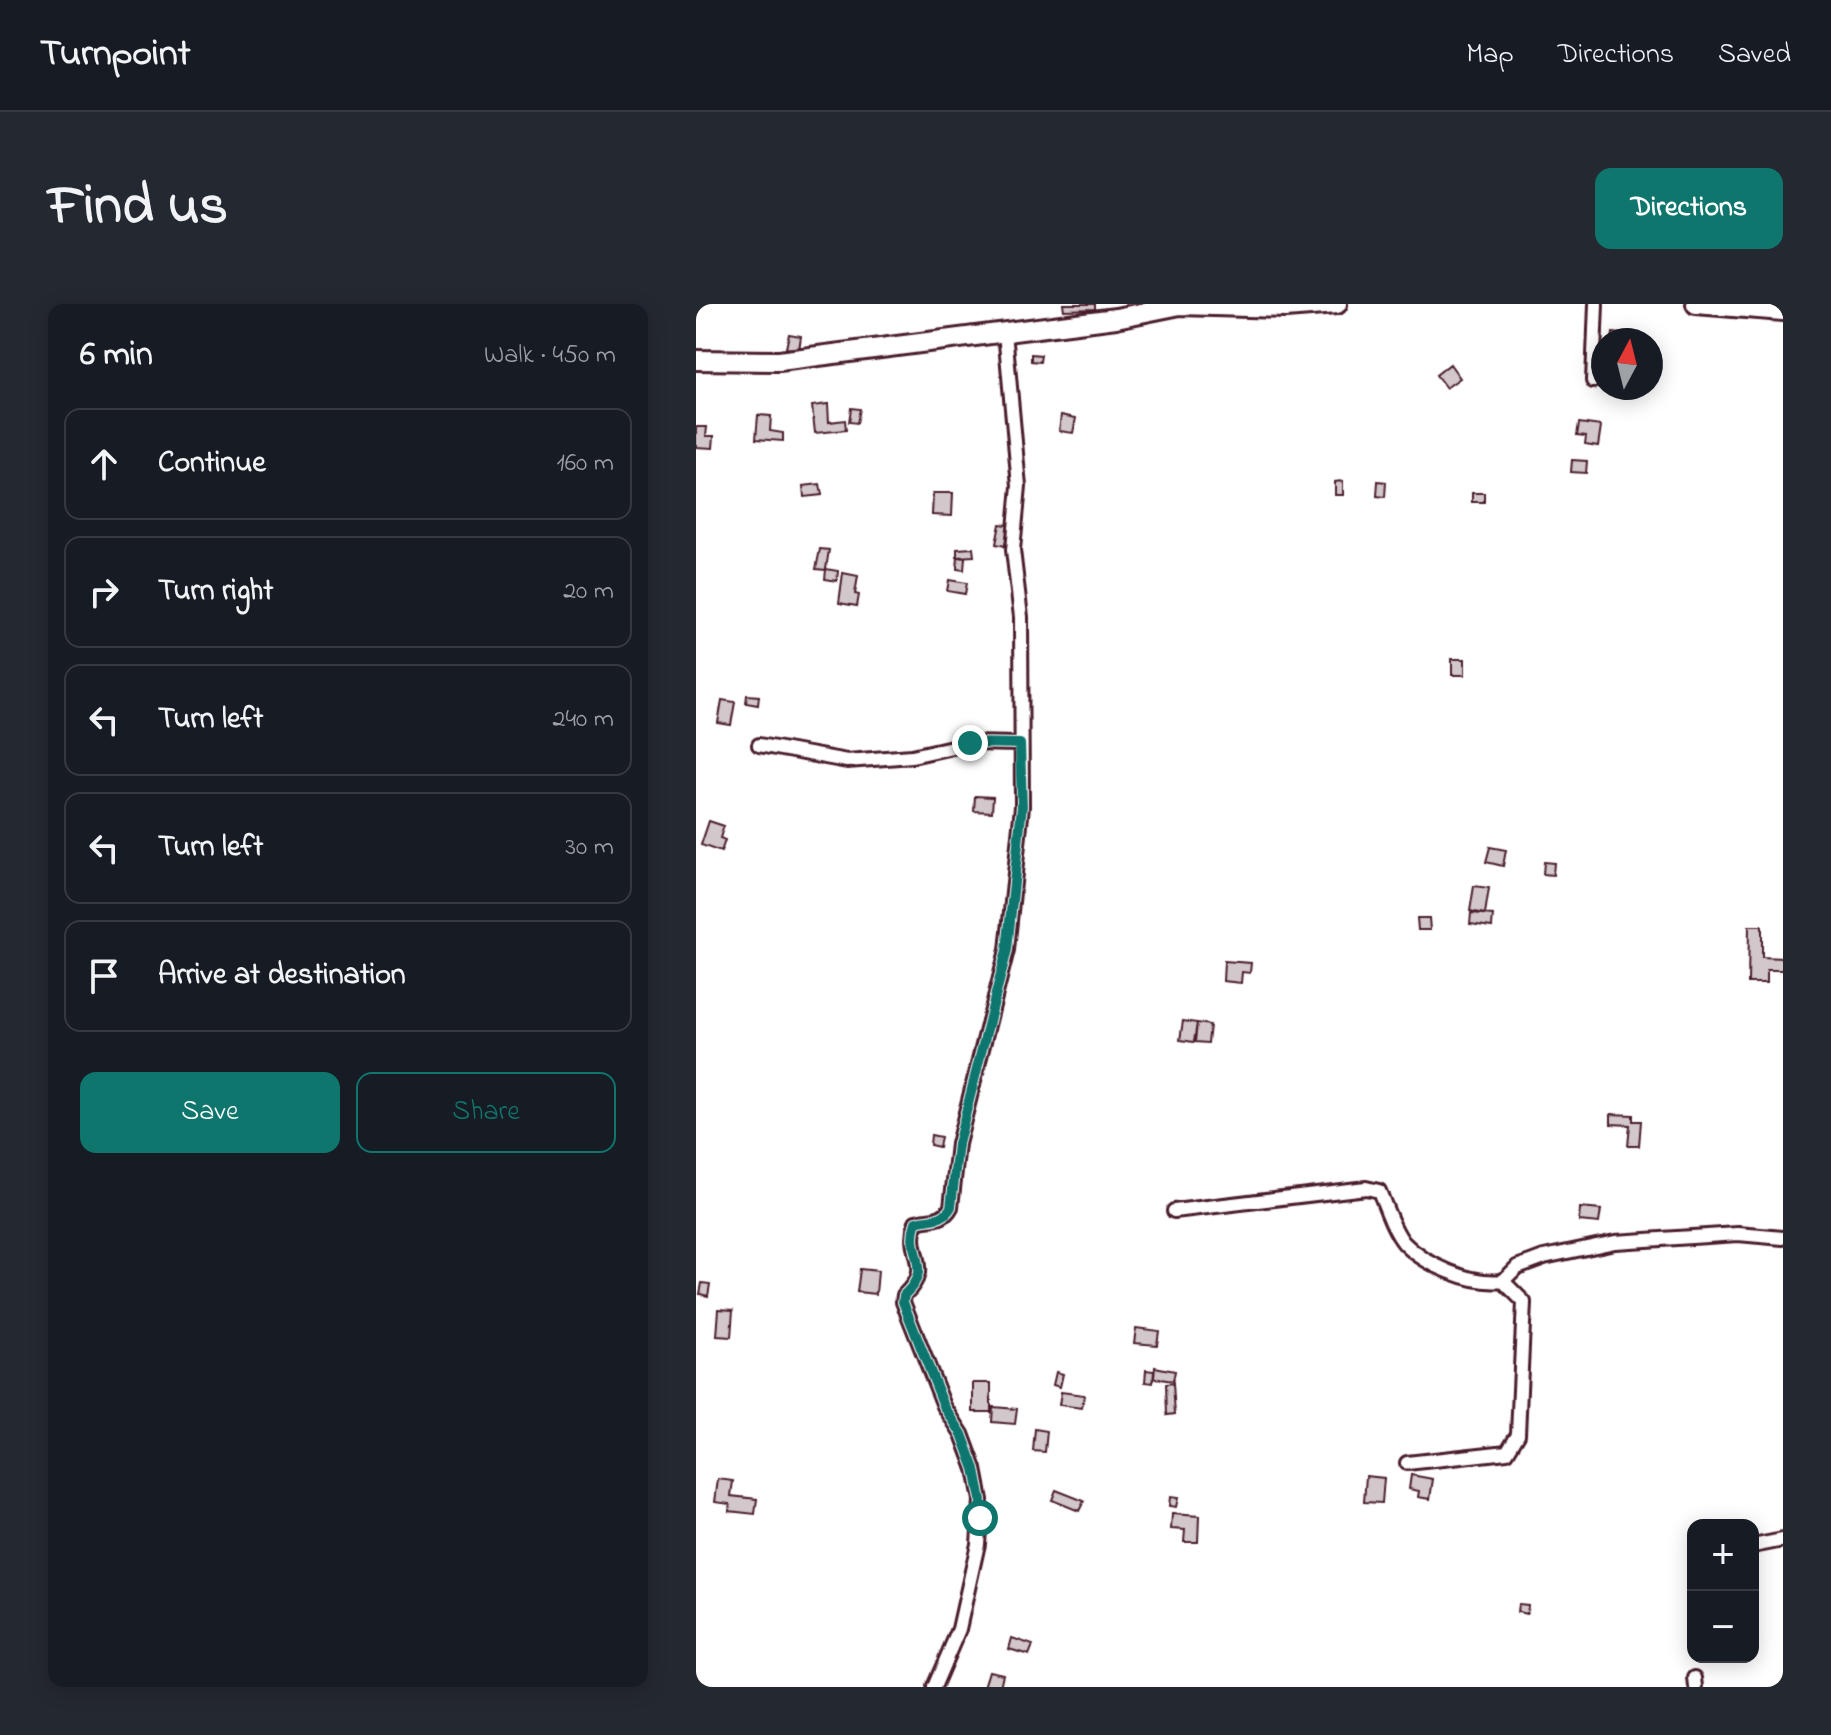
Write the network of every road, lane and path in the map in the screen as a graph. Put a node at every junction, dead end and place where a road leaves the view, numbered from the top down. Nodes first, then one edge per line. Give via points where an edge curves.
1 (1337, 304) edge
2 (1596, 304) edge
3 (1696, 304) edge
4 (1783, 311) edge
5 (1595, 328) edge
6 (1005, 332) junction
7 (696, 360) edge
8 (1020, 744) junction
9 (759, 745) dead end
10 (1174, 1211) dead end
11 (1783, 1238) edge
12 (1503, 1281) junction
13 (1407, 1463) dead end
14 (1783, 1540) edge
15 (1759, 1545) edge
16 (934, 1687) edge

1 - 6 street via 1180,305
2 - 5 street
3 - 4 street
6 - 7 street via 779,361
6 - 8 street via 1019,486 1013,550 1021,617
8 - 9 street via 970,743 912,756 847,761
8 - 16 street via 1022,806 1007,950 958,1144 951,1207 939,1219 916,1222 919,1276 903,1302 944,1406 962,1434 981,1500 978,1544 959,1629
10 - 12 street via 1366,1188 1379,1191 1403,1242 1438,1268 1489,1283
11 - 12 street via 1738,1234 1615,1242 1544,1257 1517,1267
12 - 13 street via 1524,1302 1518,1434 1507,1452
14 - 15 street

